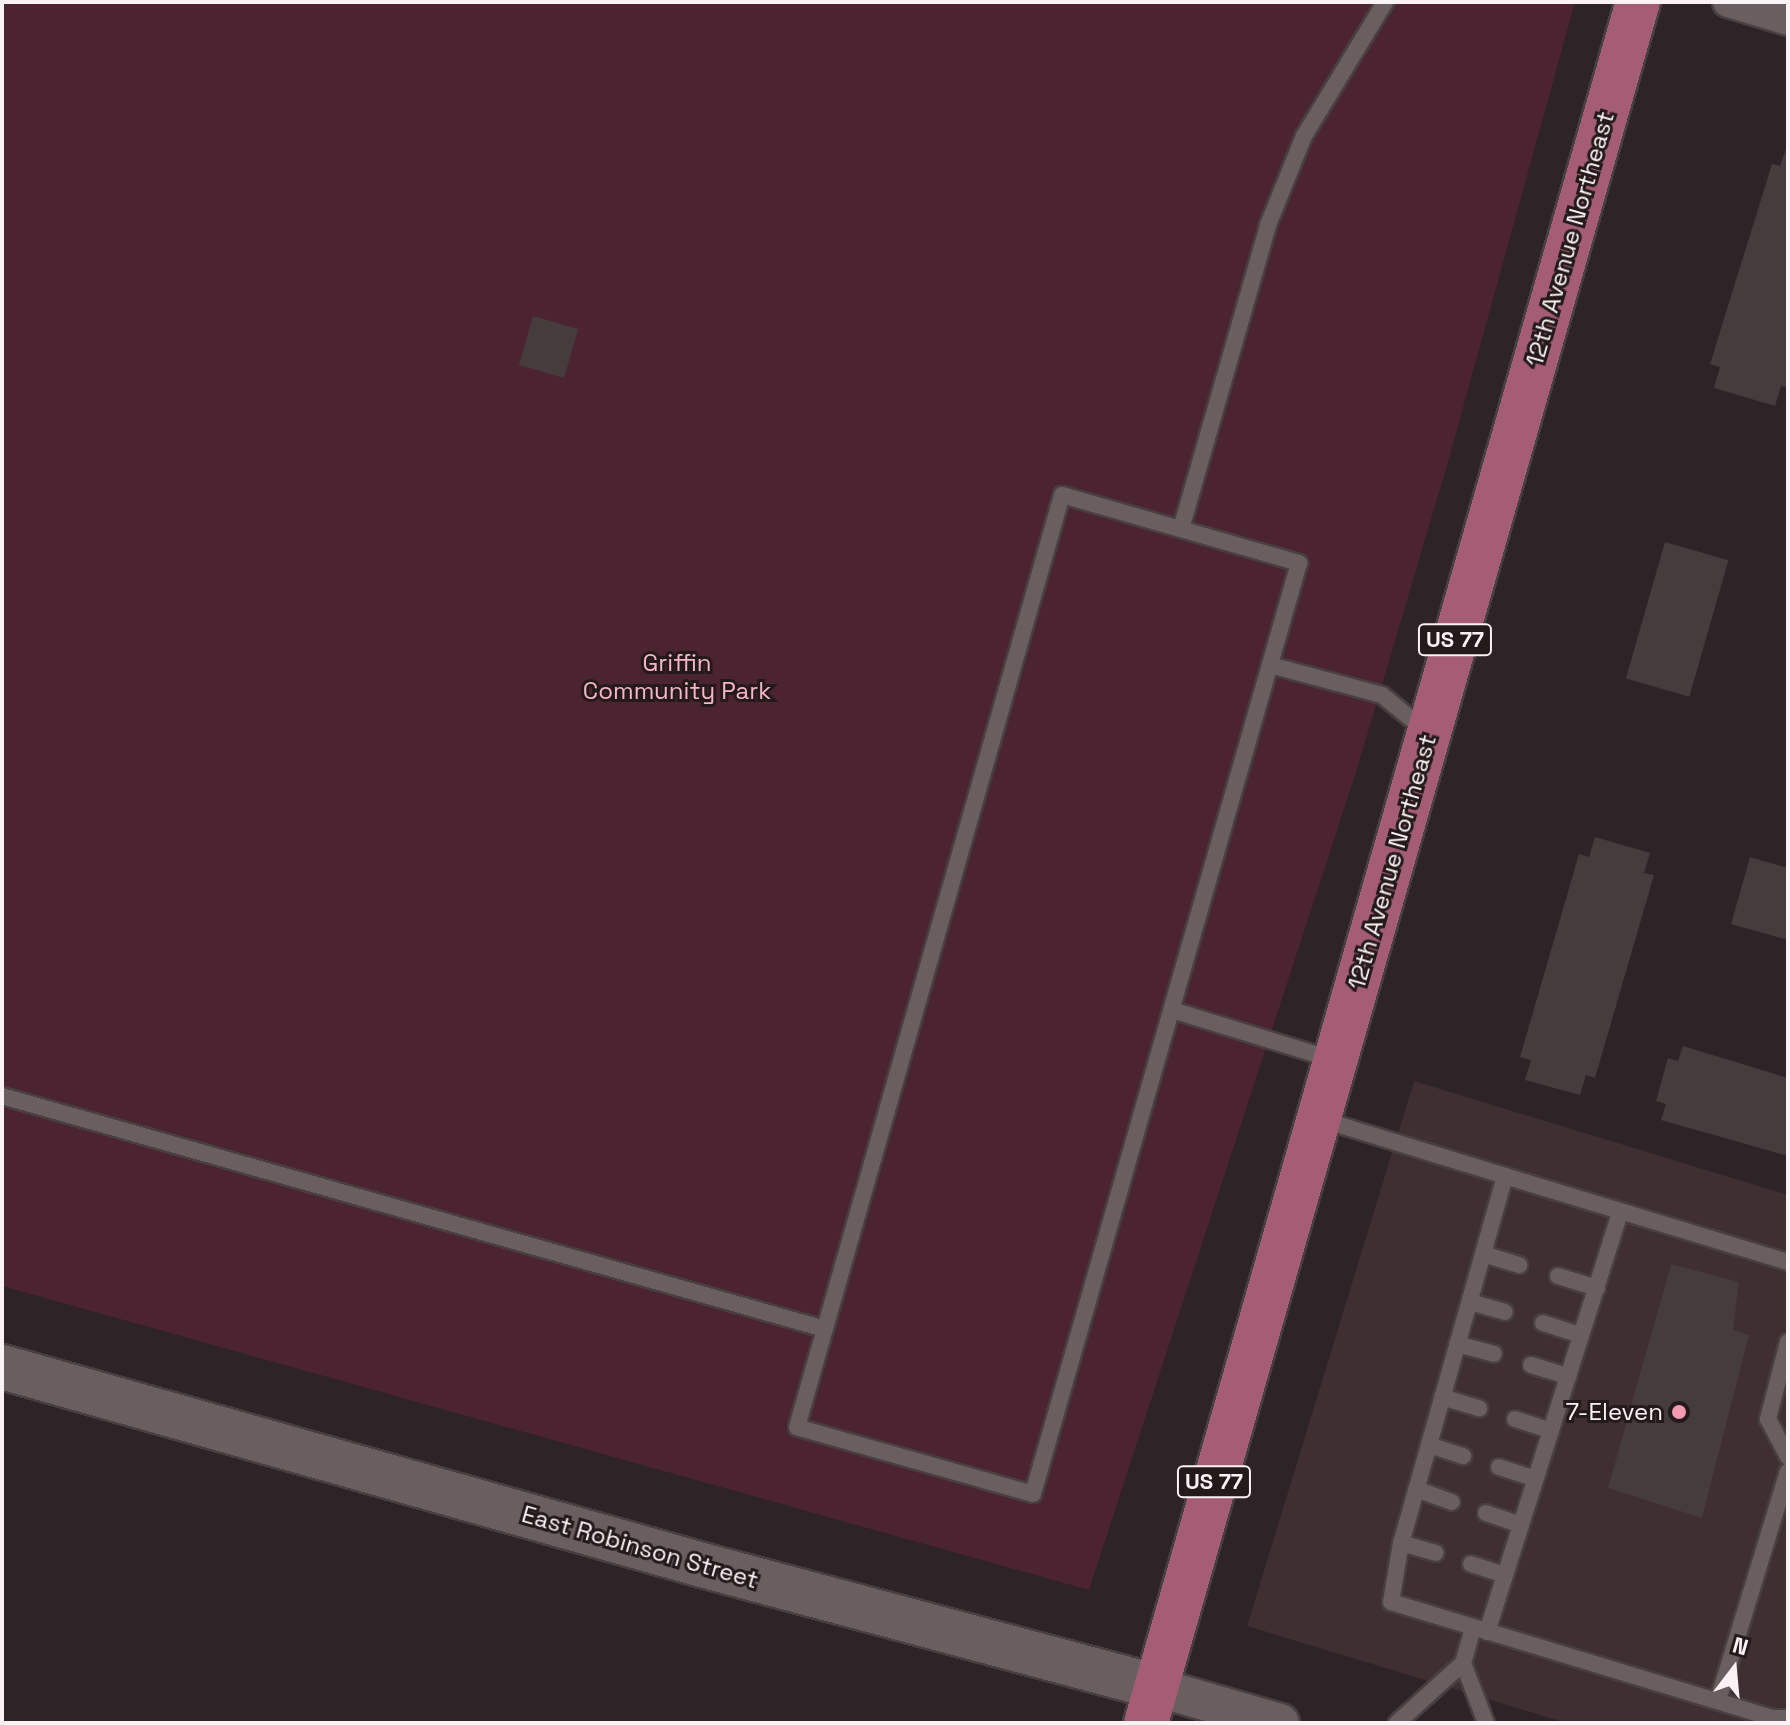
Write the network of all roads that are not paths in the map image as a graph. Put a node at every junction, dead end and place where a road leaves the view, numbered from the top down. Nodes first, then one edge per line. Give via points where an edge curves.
1 (1385, 2) edge
2 (1638, 2) edge
3 (1728, 2) edge
4 (1788, 20) edge
5 (1181, 529) junction
6 (1270, 665) junction
7 (1429, 733) junction
8 (1172, 1010) junction
9 (1336, 1060) junction
10 (2, 1096) edge
11 (1319, 1119) junction
12 (1505, 1176) junction
13 (1620, 1212) junction
14 (1483, 1254) junction
15 (1788, 1262) edge
16 (1519, 1265) dead end
17 (1558, 1276) dead end
18 (1597, 1288) junction
19 (1470, 1302) junction
20 (1505, 1312) dead end
21 (1543, 1323) dead end
22 (825, 1329) junction
23 (1581, 1335) junction
24 (1788, 1342) edge
25 (1457, 1344) junction
26 (1494, 1354) dead end
27 (1531, 1365) dead end
28 (2, 1367) edge
29 (1568, 1376) junction
30 (1442, 1397) junction
31 (1479, 1408) dead end
32 (1515, 1419) dead end
33 (1551, 1431) junction
34 (1429, 1445) junction
35 (1463, 1456) dead end
36 (1788, 1457) edge
37 (1499, 1467) dead end
38 (1788, 1471) edge
39 (1535, 1479) junction
40 (1416, 1489) junction
41 (1452, 1502) dead end
42 (1486, 1513) dead end
43 (1521, 1525) junction
44 (1401, 1543) junction
45 (1436, 1553) dead end
46 (1471, 1564) dead end
47 (1505, 1575) junction
48 (1480, 1630) junction
49 (1463, 1663) junction
50 (1718, 1700) junction
51 (1151, 1705) edge
52 (1778, 1720) edge
53 (1280, 1723) edge
54 (1397, 1723) edge
55 (1486, 1723) edge

1 - 5 lane via 1304,136 1268,225
2 - 7 main road, 12th Avenue Northeast / US 77
3 - 4 street
5 - 6 lane via 1299,563
5 - 22 lane via 1062,495
6 - 7 lane via 1382,695
6 - 8 lane
7 - 9 main road, 12th Avenue Northeast / US 77
8 - 9 lane
8 - 22 lane via 1033,1494 797,1427
9 - 11 main road, 12th Avenue Northeast / US 77
10 - 22 lane
11 - 12 lane
11 - 51 main road, 12th Avenue Northeast / US 77
12 - 13 lane
12 - 14 lane
13 - 15 lane
13 - 18 lane
14 - 16 lane
14 - 19 lane
17 - 18 lane
18 - 23 lane
19 - 20 lane
19 - 25 lane
21 - 23 lane
23 - 29 lane
24 - 36 lane via 1768,1419
25 - 26 lane
25 - 30 lane
27 - 29 lane
28 - 51 main road, East Robinson Street via 702,1565
29 - 33 lane
30 - 31 lane
30 - 34 lane
32 - 33 lane
33 - 39 lane
34 - 35 lane
34 - 40 lane
37 - 39 lane
38 - 50 lane
39 - 43 lane
40 - 41 lane
40 - 44 lane
42 - 43 lane
43 - 47 lane
44 - 45 lane
44 - 48 lane via 1391,1602
46 - 47 lane
47 - 48 lane
48 - 49 lane
48 - 50 lane
49 - 54 lane
49 - 55 lane
50 - 52 lane
51 - 53 street, East Robinson Street

